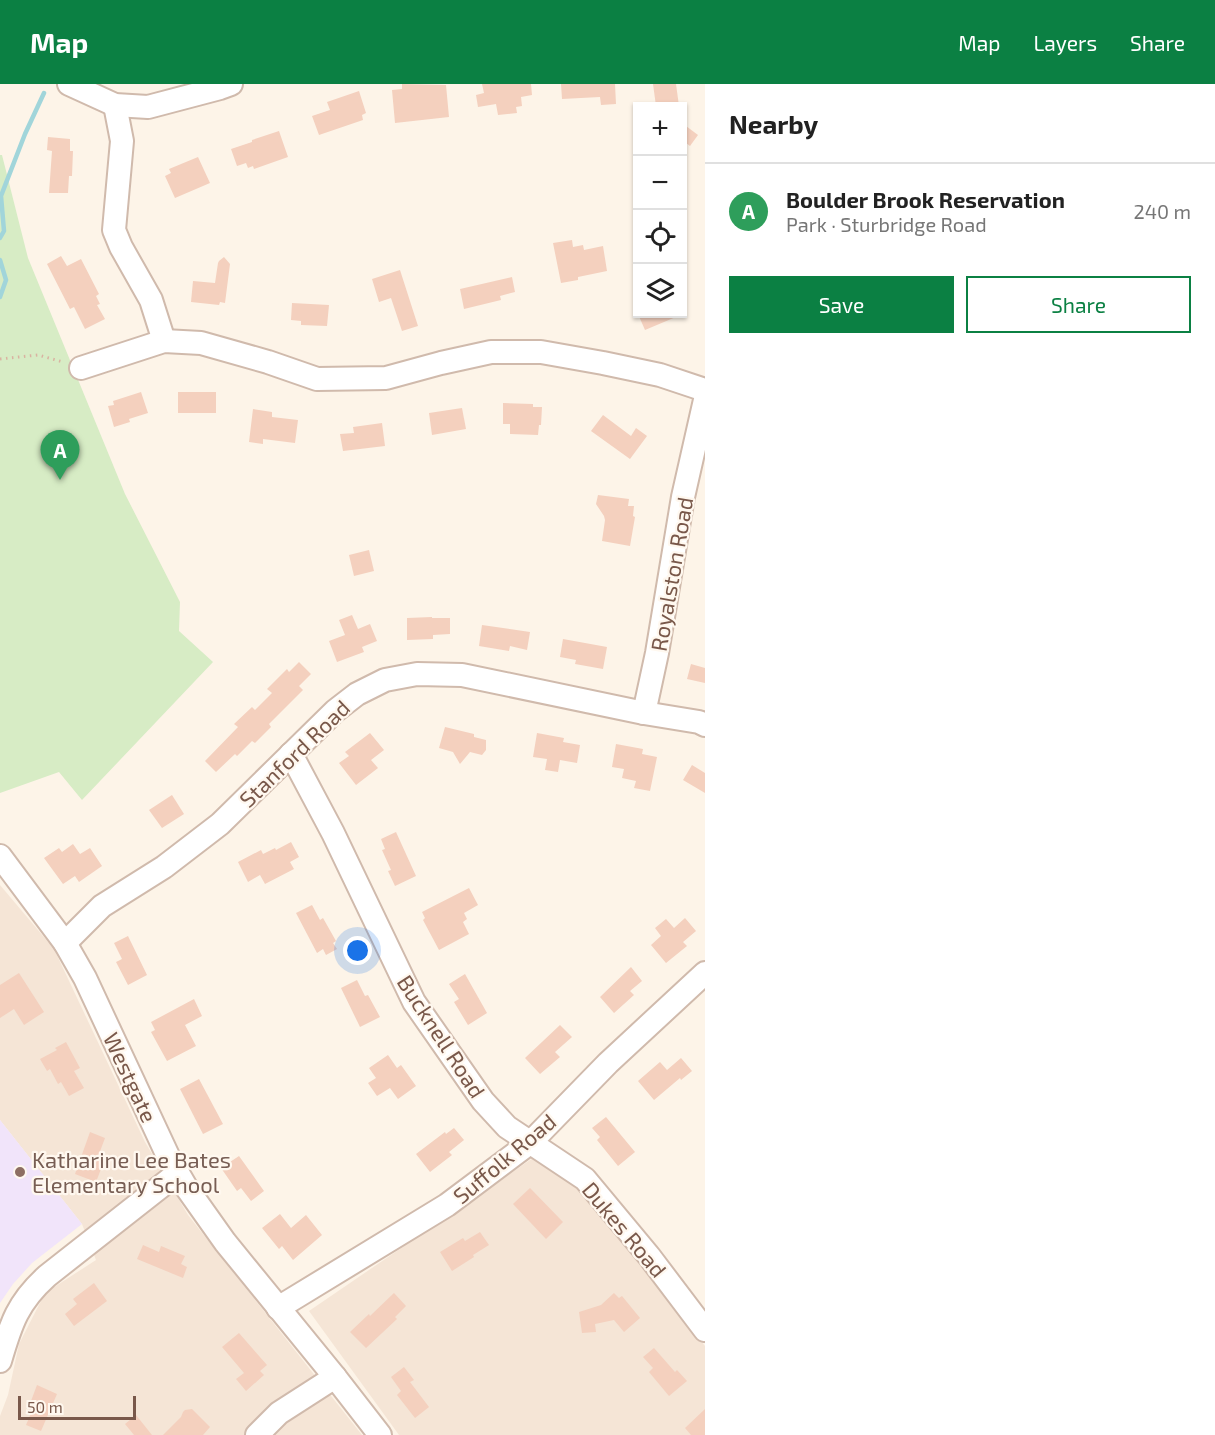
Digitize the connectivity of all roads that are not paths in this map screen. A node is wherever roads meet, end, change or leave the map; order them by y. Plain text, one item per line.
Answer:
1 (69, 84) edge
2 (223, 85) edge
3 (115, 105) junction
4 (164, 341) junction
5 (81, 368) road end
6 (705, 390) edge
7 (705, 400) edge
8 (644, 713) junction
9 (705, 724) edge
10 (291, 754) junction
11 (0, 856) edge
12 (65, 943) junction
13 (705, 974) edge
14 (531, 1142) junction
15 (178, 1173) junction
16 (278, 1308) junction
17 (705, 1330) edge
18 (0, 1361) edge
19 (335, 1377) junction
20 (257, 1435) edge
21 (380, 1435) edge

1 - 3 street
2 - 3 street
3 - 4 street
4 - 5 street
4 - 6 street
7 - 8 street, Royalston Road
8 - 9 street, Stanford Road
8 - 10 street, Stanford Road
10 - 12 street, Stanford Road
10 - 14 street, Bucknell Road
11 - 12 street, Westgate
12 - 15 street, Westgate
13 - 14 street, Suffolk Road
14 - 16 street, Suffolk Road
14 - 17 street, Dukes Road
15 - 16 street, Westgate
15 - 18 street
16 - 19 street, Westgate
19 - 20 street
19 - 21 street, Westgate

